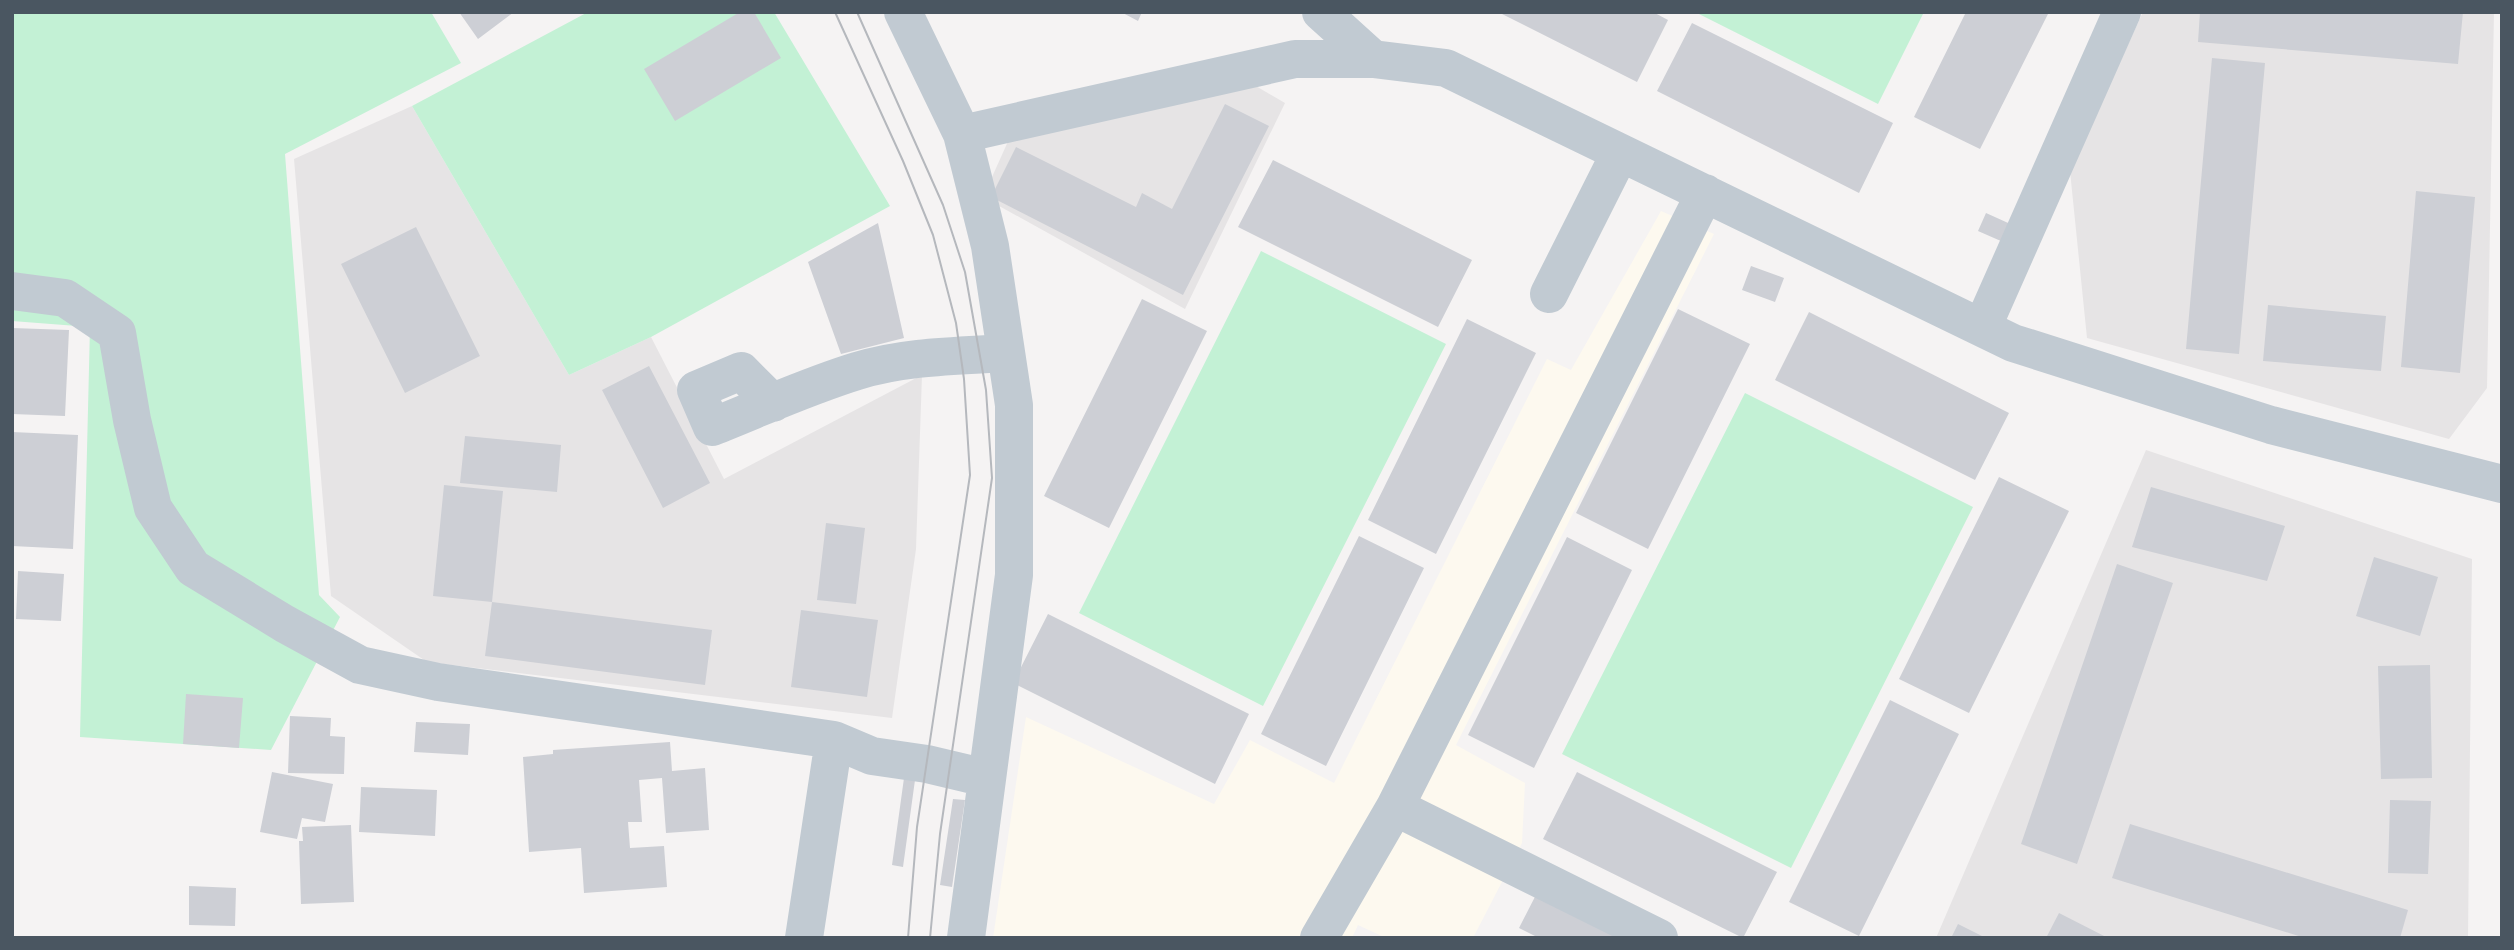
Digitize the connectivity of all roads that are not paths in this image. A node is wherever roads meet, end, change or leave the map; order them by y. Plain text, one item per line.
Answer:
1 (903, 12) edge
2 (1321, 12) edge
3 (2122, 12) edge
4 (1373, 59) junction
5 (962, 134) junction
6 (1620, 153) junction
7 (1705, 193) junction
8 (12, 291) edge
9 (1549, 294) dead end
10 (1982, 328) junction
11 (1006, 353) junction
12 (773, 404) dead end
13 (2502, 484) edge
14 (834, 740) junction
15 (986, 778) junction
16 (1395, 807) junction
17 (804, 938) edge
18 (966, 938) edge
19 (1319, 938) edge
20 (1659, 938) edge

1 - 5 street
2 - 4 street
3 - 10 street
4 - 5 street
4 - 6 street
5 - 11 street
6 - 7 street
6 - 9 street
7 - 10 street
7 - 16 street
8 - 14 street
10 - 13 street
11 - 12 street
11 - 15 street
14 - 15 street
14 - 17 street
15 - 18 street
16 - 19 street
16 - 20 street

